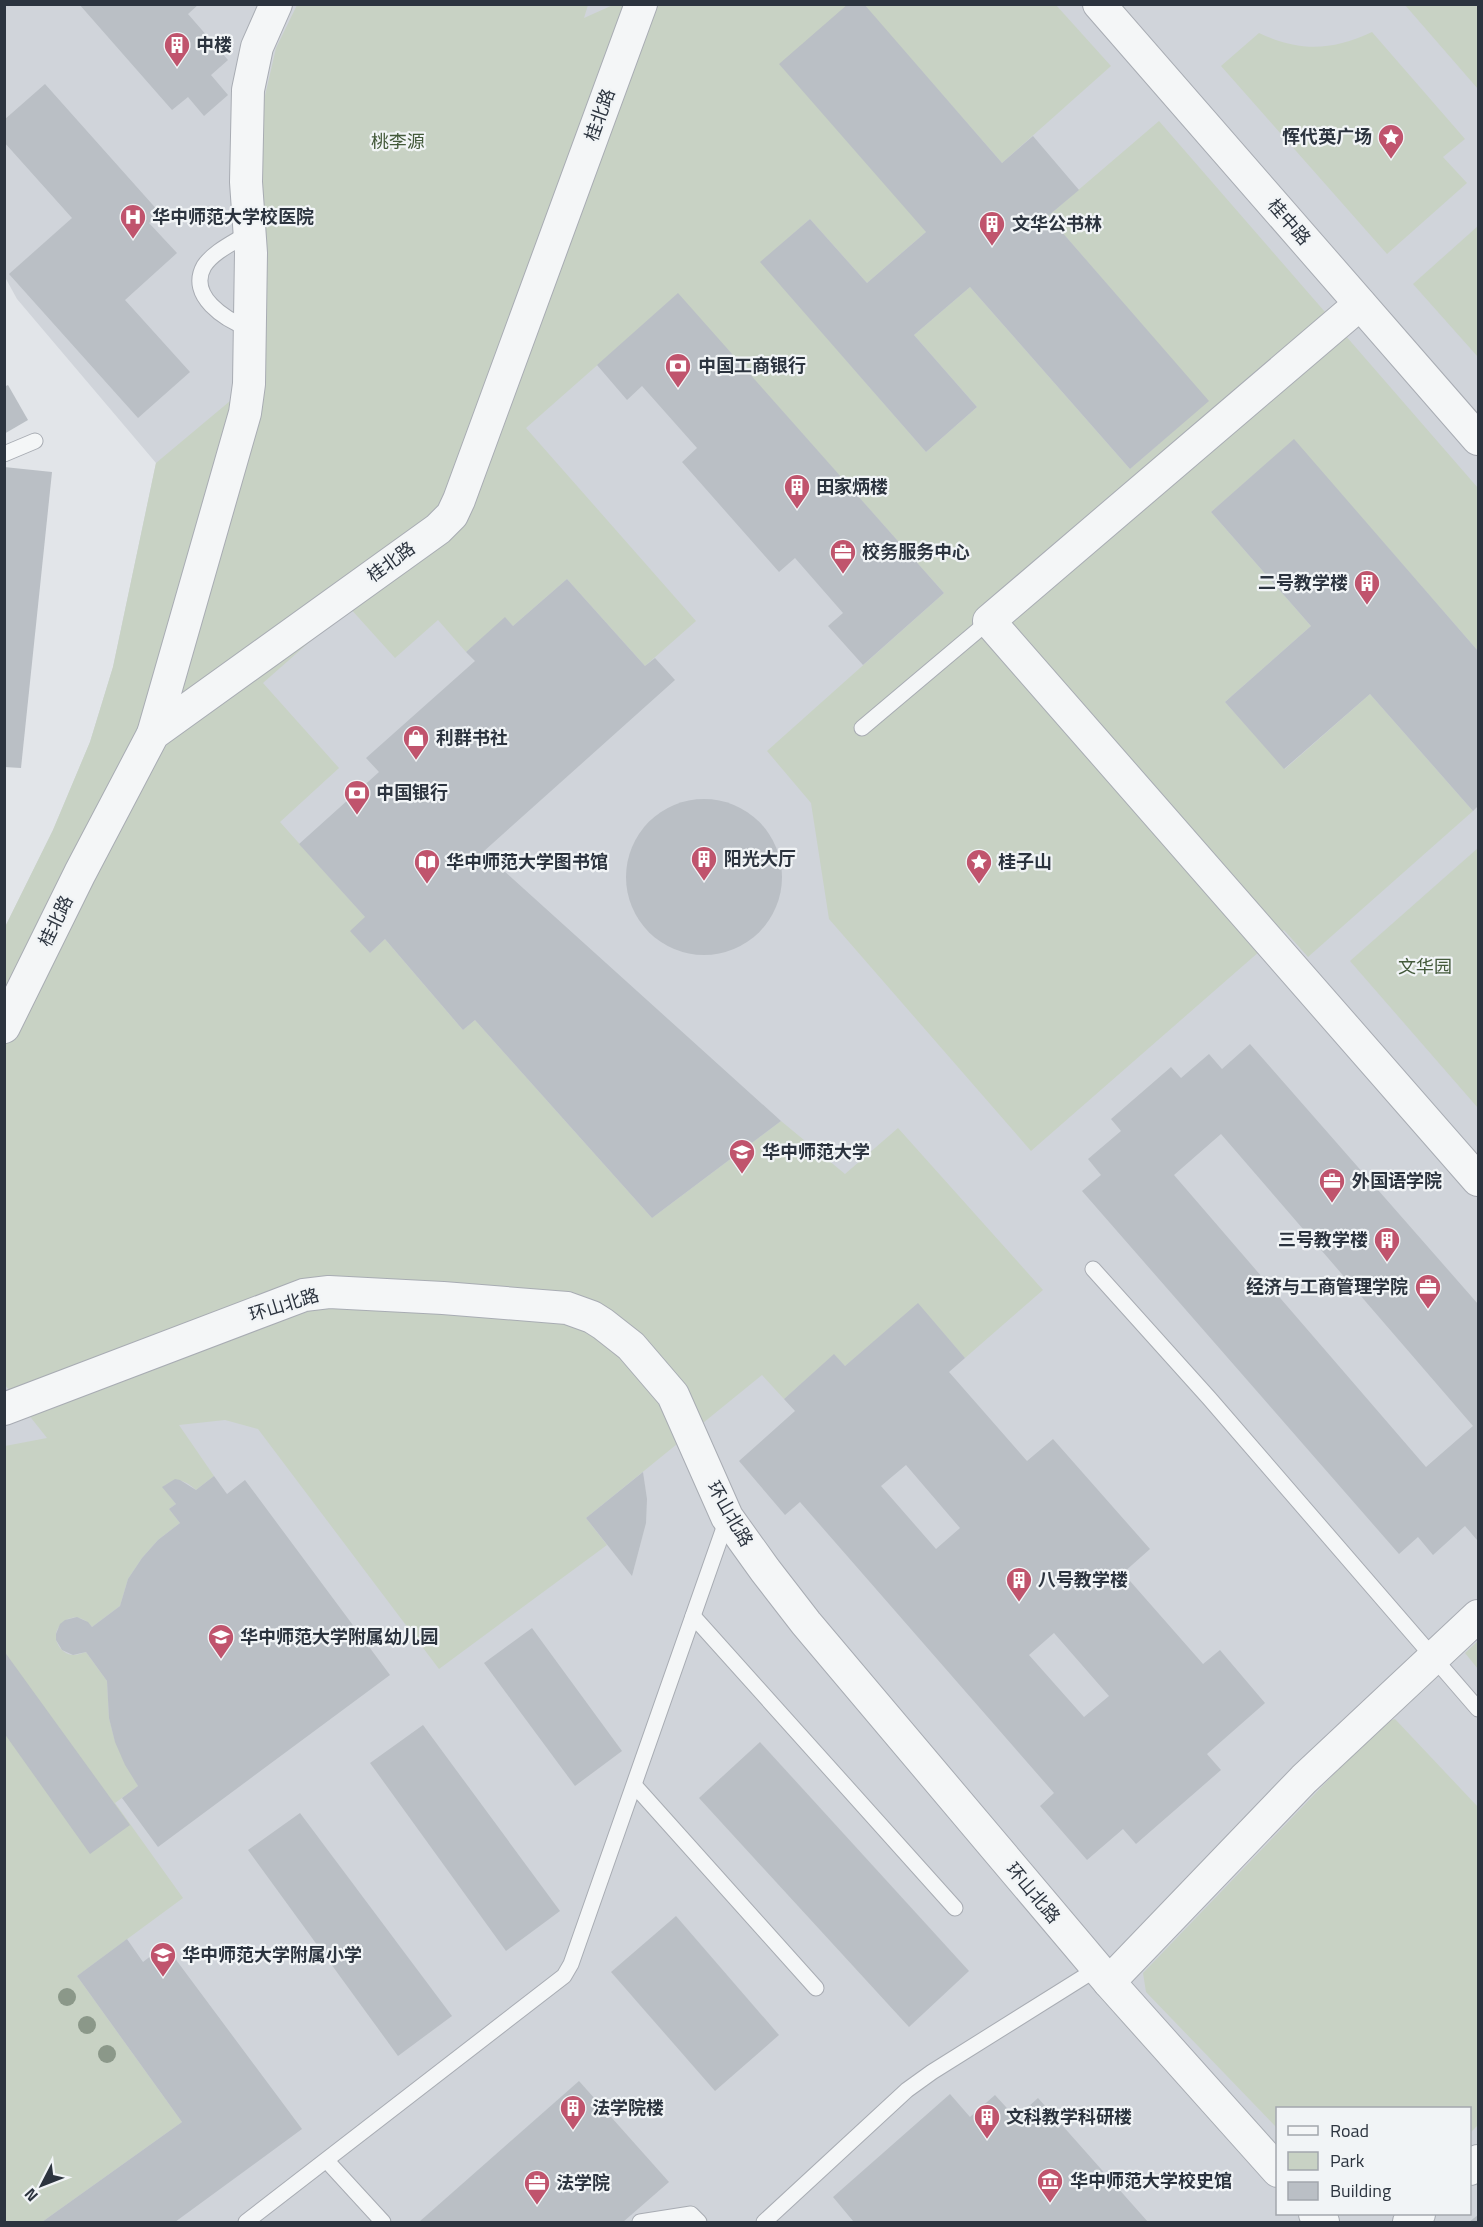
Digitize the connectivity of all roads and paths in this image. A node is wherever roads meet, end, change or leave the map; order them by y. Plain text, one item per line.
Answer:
1 (276, 4) edge
2 (641, 4) edge
3 (1099, 4) edge
4 (250, 232) junction
5 (1360, 304) junction
6 (248, 327) junction
7 (1479, 439) edge
8 (35, 441) dead end
9 (4, 454) edge
10 (989, 621) junction
11 (862, 728) dead end
12 (153, 734) junction
13 (4, 1027) edge
14 (1479, 1180) edge
15 (1093, 1269) dead end
16 (4, 1409) edge
17 (728, 1517) junction
18 (1479, 1616) edge
19 (693, 1617) junction
20 (1433, 1658) junction
21 (1479, 1709) edge
22 (635, 1786) junction
23 (955, 1908) dead end
24 (1103, 1975) junction
25 (816, 1988) dead end
26 (327, 2161) junction
27 (1276, 2169) edge
28 (246, 2223) edge
29 (383, 2223) edge
30 (640, 2223) edge
31 (699, 2223) edge
32 (764, 2223) edge

1 - 4 street
2 - 12 street, 桂北路
3 - 5 street, 桂中路
4 - 6 street
4 - 6 lane
5 - 7 street, 桂中路
5 - 10 street
6 - 12 street
8 - 9 lane
10 - 11 lane
10 - 14 street
12 - 13 street, 桂北路
15 - 20 lane
16 - 17 street, 环山北路
17 - 19 lane
17 - 24 street, 环山北路
18 - 20 street
19 - 22 lane
19 - 23 lane
20 - 21 lane
20 - 24 street
22 - 25 lane
22 - 26 lane
24 - 27 street, 环山北路
24 - 32 lane
26 - 28 lane
26 - 29 lane
30 - 31 lane

